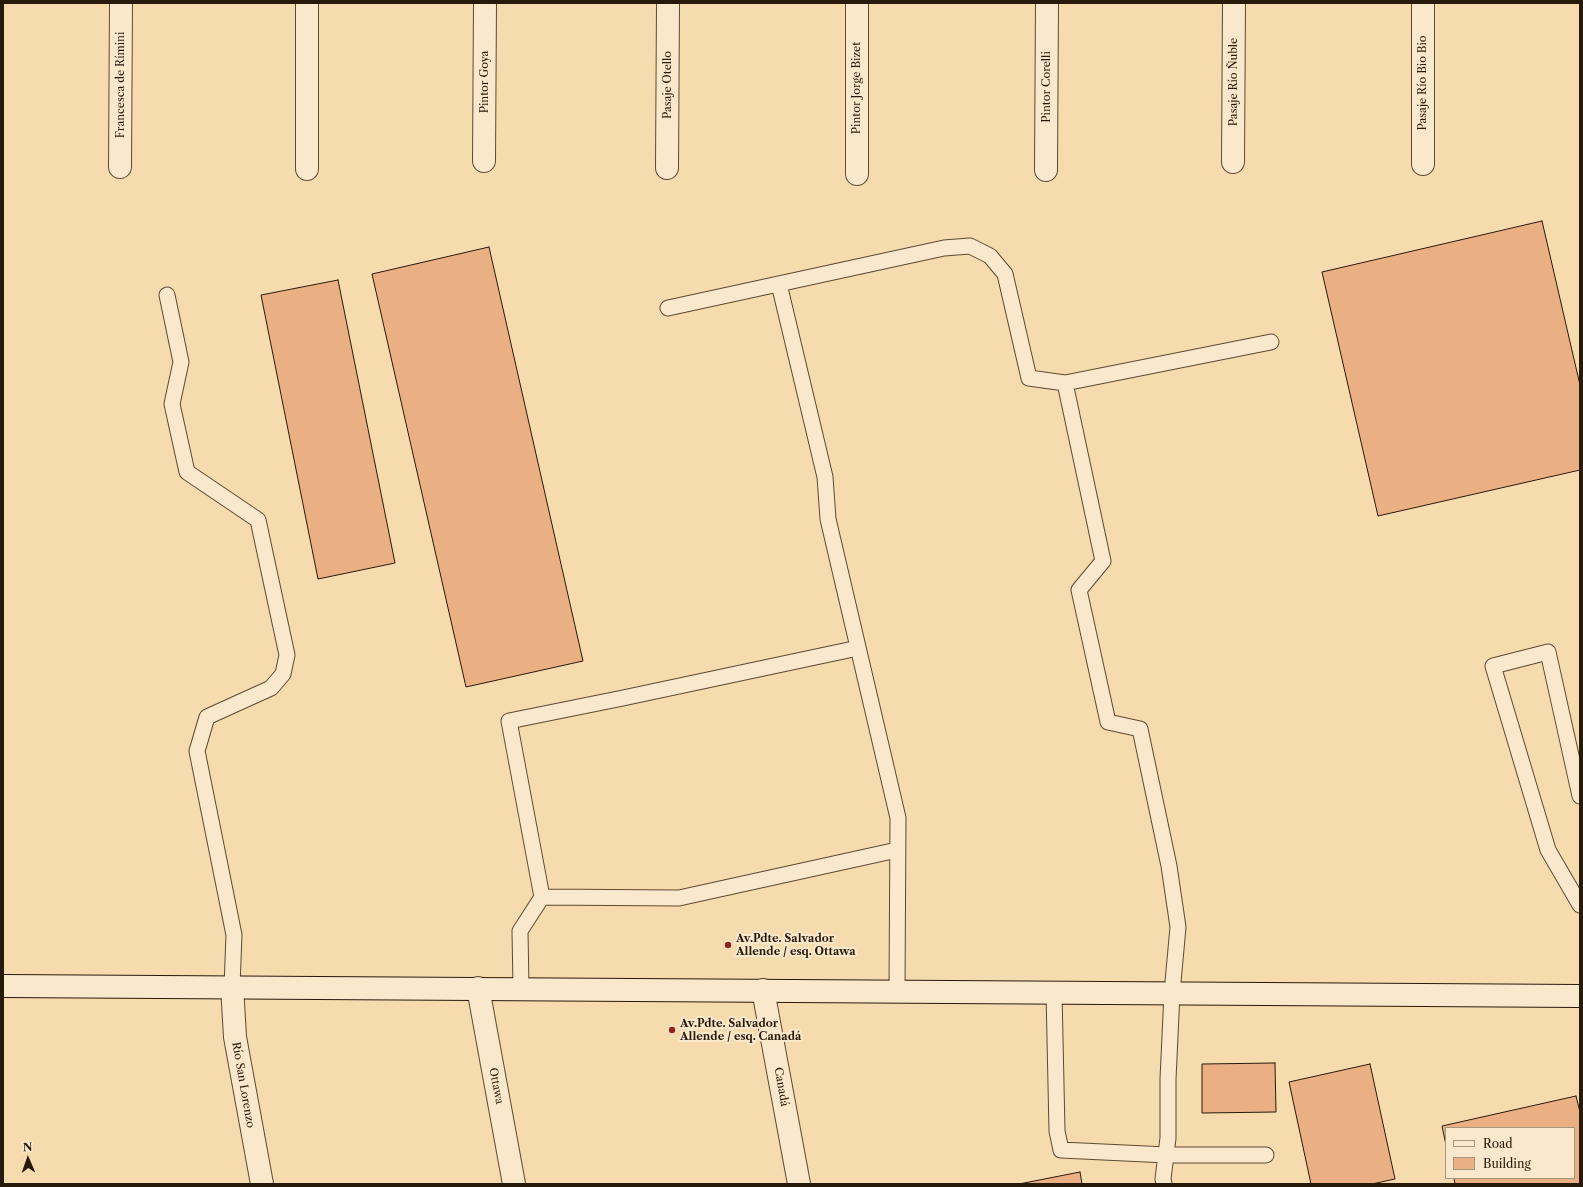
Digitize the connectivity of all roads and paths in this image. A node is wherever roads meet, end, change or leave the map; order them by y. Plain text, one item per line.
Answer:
1 (121, 3) edge
2 (307, 3) edge
3 (485, 3) edge
4 (668, 3) edge
5 (857, 3) edge
6 (1047, 3) edge
7 (1234, 3) edge
8 (1424, 3) edge
9 (484, 161) dead end
10 (1233, 162) dead end
11 (1423, 164) dead end
12 (120, 167) dead end
13 (667, 168) dead end
14 (307, 169) dead end
15 (1046, 170) dead end
16 (857, 174) dead end
17 (779, 284) junction
18 (167, 295) dead end
19 (668, 308) dead end
20 (1271, 342) dead end
21 (1065, 383) junction
22 (858, 648) junction
23 (1580, 796) edge
24 (898, 850) junction
25 (542, 897) junction
26 (1580, 905) edge
27 (3, 986) edge
28 (232, 986) junction
29 (478, 988) junction
30 (521, 988) junction
31 (763, 990) junction
32 (897, 991) junction
33 (1054, 992) junction
34 (1172, 993) junction
35 (1580, 996) edge
36 (1167, 1155) junction
37 (1266, 1155) dead end
38 (262, 1184) edge
39 (514, 1184) edge
40 (799, 1184) edge
41 (1164, 1184) edge

1 - 12 street, Francesca de Rímini
2 - 14 street
3 - 9 street, Pintor Goya
4 - 13 street, Pasaje Otello
5 - 16 street, Pintor Jorge Bizet
6 - 15 street, Pintor Corelli
7 - 10 street, Pasaje Río Ñuble
8 - 11 street, Pasaje Río Bio Bio
17 - 19 lane
17 - 21 lane
17 - 22 lane
18 - 28 lane
20 - 21 lane
21 - 34 lane
22 - 24 lane
22 - 25 lane
23 - 26 lane
24 - 25 lane
24 - 32 lane
25 - 30 lane
27 - 28 street
28 - 29 street
28 - 38 street, Río San Lorenzo
29 - 30 street
29 - 39 street, Ottawa
30 - 31 street
31 - 32 street
31 - 40 street, Canadá
32 - 33 street
33 - 34 street
33 - 36 lane
34 - 35 street
34 - 36 lane
36 - 37 lane
36 - 41 lane

